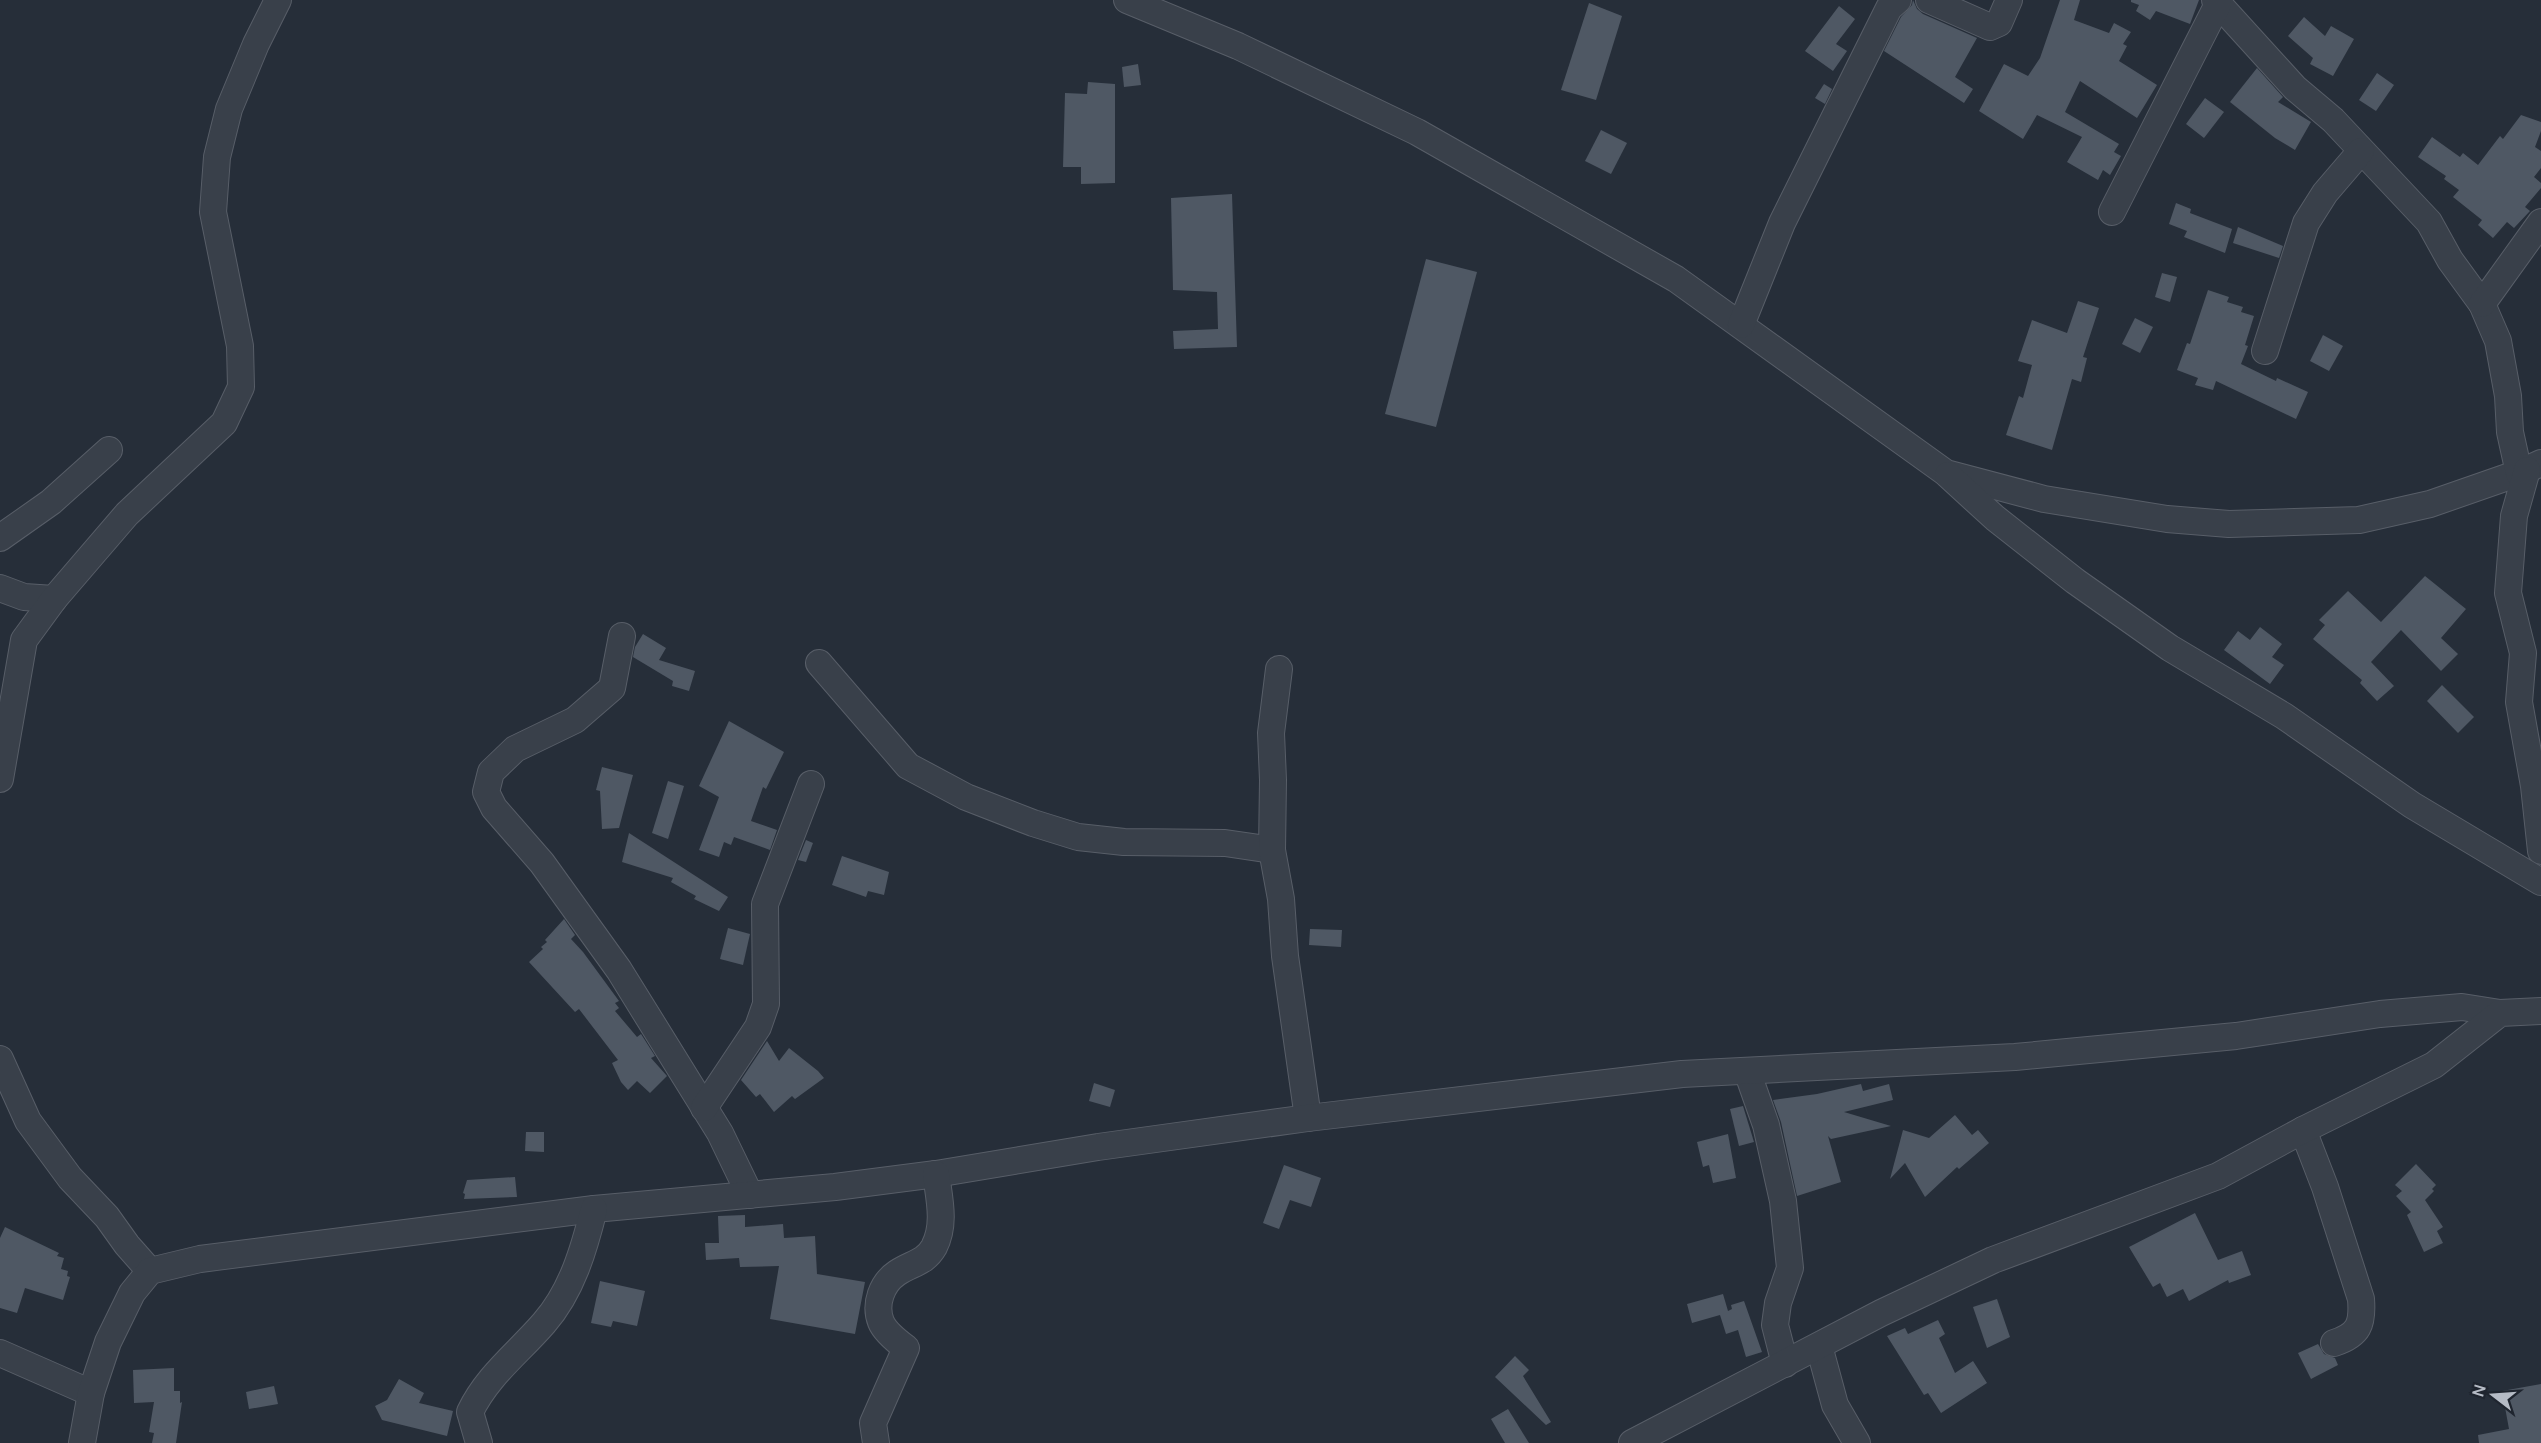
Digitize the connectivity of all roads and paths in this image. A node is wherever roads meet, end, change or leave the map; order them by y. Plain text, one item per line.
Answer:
1 (278, 0) edge
2 (1127, 0) edge
3 (1898, 0) edge
4 (1929, 0) edge
5 (2009, 0) edge
6 (2217, 2) edge
7 (2361, 151) junction
8 (2112, 212) dead end
9 (2541, 222) edge
10 (2482, 304) junction
11 (1741, 325) junction
12 (2265, 351) dead end
13 (109, 450) dead end
14 (2529, 469) edge
15 (1946, 473) junction
16 (0, 538) edge
17 (0, 588) edge
18 (54, 599) junction
19 (622, 636) dead end
20 (819, 663) dead end
21 (1280, 669) dead end
22 (0, 779) edge
23 (811, 784) dead end
24 (1272, 850) junction
25 (2541, 851) edge
26 (2541, 882) edge
27 (2541, 1011) edge
28 (2500, 1014) junction
29 (0, 1059) edge
30 (1747, 1071) junction
31 (704, 1107) junction
32 (1308, 1118) junction
33 (2303, 1130) junction
34 (936, 1174) junction
35 (750, 1195) junction
36 (594, 1209) junction
37 (150, 1271) junction
38 (2334, 1343) dead end
39 (1819, 1346) junction
40 (0, 1353) edge
41 (1785, 1364) junction
42 (92, 1393) junction
43 (82, 1443) edge
44 (479, 1443) edge
45 (876, 1443) edge
46 (1632, 1443) edge
47 (1857, 1443) edge

1 - 18 street
2 - 11 street
3 - 11 street
4 - 5 street
6 - 7 street
6 - 8 street
7 - 10 street
7 - 12 street
9 - 10 street
10 - 14 street
11 - 15 street
13 - 16 street
14 - 15 street
14 - 25 street
15 - 26 street
17 - 18 street
18 - 22 street
19 - 31 street
20 - 24 street
21 - 24 street
23 - 31 street
24 - 32 street
27 - 28 street
28 - 30 street
28 - 33 street
29 - 37 street
30 - 32 street
30 - 41 street
31 - 35 street
32 - 34 street
33 - 38 street
33 - 39 street
34 - 35 street
34 - 45 street
35 - 36 street
36 - 37 street
36 - 44 street
37 - 42 street
39 - 41 street
39 - 47 street
40 - 42 street
41 - 46 street
42 - 43 street

